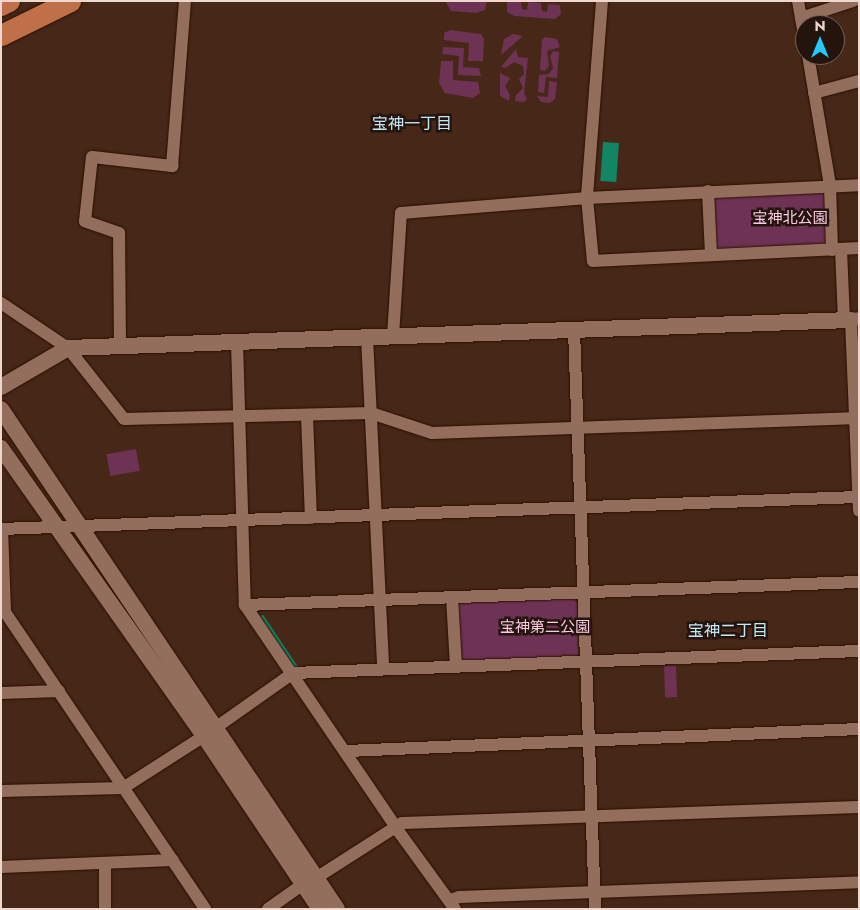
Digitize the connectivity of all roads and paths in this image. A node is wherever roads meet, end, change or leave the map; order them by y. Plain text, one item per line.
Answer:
1 (9, 1) edge
2 (70, 1) edge
3 (185, 1) edge
4 (602, 1) edge
5 (798, 1) edge
6 (853, 1) edge
7 (1, 5) edge
8 (800, 15) edge
9 (810, 15) edge
10 (1, 35) edge
11 (810, 65) edge
12 (859, 81) edge
13 (814, 93) junction
14 (830, 184) junction
15 (859, 184) edge
16 (708, 191) junction
17 (587, 198) junction
18 (859, 248) edge
19 (837, 249) junction
20 (711, 255) junction
21 (1, 303) edge
22 (851, 319) edge
23 (574, 330) junction
24 (393, 336) junction
25 (367, 337) junction
26 (237, 342) junction
27 (120, 346) junction
28 (68, 348) junction
29 (856, 378) edge
30 (1, 387) edge
31 (1, 409) edge
32 (371, 413) junction
33 (307, 415) junction
34 (240, 417) junction
35 (857, 418) edge
36 (578, 428) junction
37 (1, 448) edge
38 (858, 498) edge
39 (580, 507) junction
40 (859, 511) edge
41 (376, 516) junction
42 (311, 518) junction
43 (242, 520) junction
44 (58, 526) junction
45 (77, 526) junction
46 (2, 529) edge
47 (859, 582) edge
48 (584, 592) junction
49 (452, 597) junction
50 (380, 600) junction
51 (245, 605) junction
52 (3, 612) edge
53 (859, 651) edge
54 (586, 661) junction
55 (456, 666) junction
56 (383, 669) junction
57 (293, 673) junction
58 (59, 691) junction
59 (1, 693) edge
60 (859, 729) edge
61 (211, 732) junction
62 (589, 739) junction
63 (347, 751) junction
64 (123, 788) junction
65 (1, 791) edge
66 (859, 807) edge
67 (592, 816) junction
68 (395, 826) junction
69 (173, 860) junction
70 (105, 863) junction
71 (1, 867) edge
72 (310, 881) junction
73 (859, 882) edge
74 (595, 892) junction
75 (453, 905) edge
76 (105, 909) edge
77 (205, 909) edge
78 (268, 909) edge
79 (320, 909) edge
80 (337, 909) edge
81 (595, 909) edge

1 - 7 highway
2 - 10 highway
3 - 27 street
4 - 17 street
5 - 8 street
6 - 9 street
11 - 13 street
12 - 13 street
13 - 14 street
14 - 15 street
14 - 16 street
14 - 19 street
16 - 17 street
16 - 20 street
17 - 20 street
17 - 24 street
18 - 19 street
19 - 20 street
19 - 22 street
21 - 28 street
22 - 23 street
22 - 29 street
23 - 24 street
23 - 36 street
24 - 25 street
25 - 26 street
25 - 32 street
26 - 27 street
26 - 34 street
27 - 28 street
28 - 30 street
28 - 34 street
29 - 35 street
31 - 45 street
32 - 33 street
32 - 36 street
32 - 41 street
33 - 34 street
33 - 42 street
34 - 43 street
35 - 36 street
35 - 38 street
36 - 39 street
37 - 44 street
38 - 39 street
38 - 40 street
39 - 41 street
39 - 48 street
41 - 42 street
41 - 50 street
42 - 43 street
43 - 45 street
43 - 51 street
44 - 45 street
44 - 46 street
44 - 61 street
45 - 61 street
46 - 52 street
47 - 48 street
48 - 49 street
48 - 54 street
49 - 50 street
49 - 55 street
50 - 51 street
50 - 56 street
51 - 57 street
52 - 58 street
53 - 54 street
54 - 55 street
54 - 62 street
55 - 56 street
56 - 57 street
57 - 61 street
57 - 63 street
58 - 59 street
58 - 64 street
60 - 62 street
61 - 64 street
61 - 72 street
62 - 63 street
62 - 67 street
63 - 68 street
64 - 65 street
64 - 69 street
66 - 67 street
67 - 68 street
67 - 74 street
68 - 72 street
68 - 75 street
69 - 70 street
69 - 77 street
70 - 71 street
70 - 76 street
72 - 78 street
72 - 79 street
72 - 80 street
73 - 74 street
74 - 75 street
74 - 81 street

